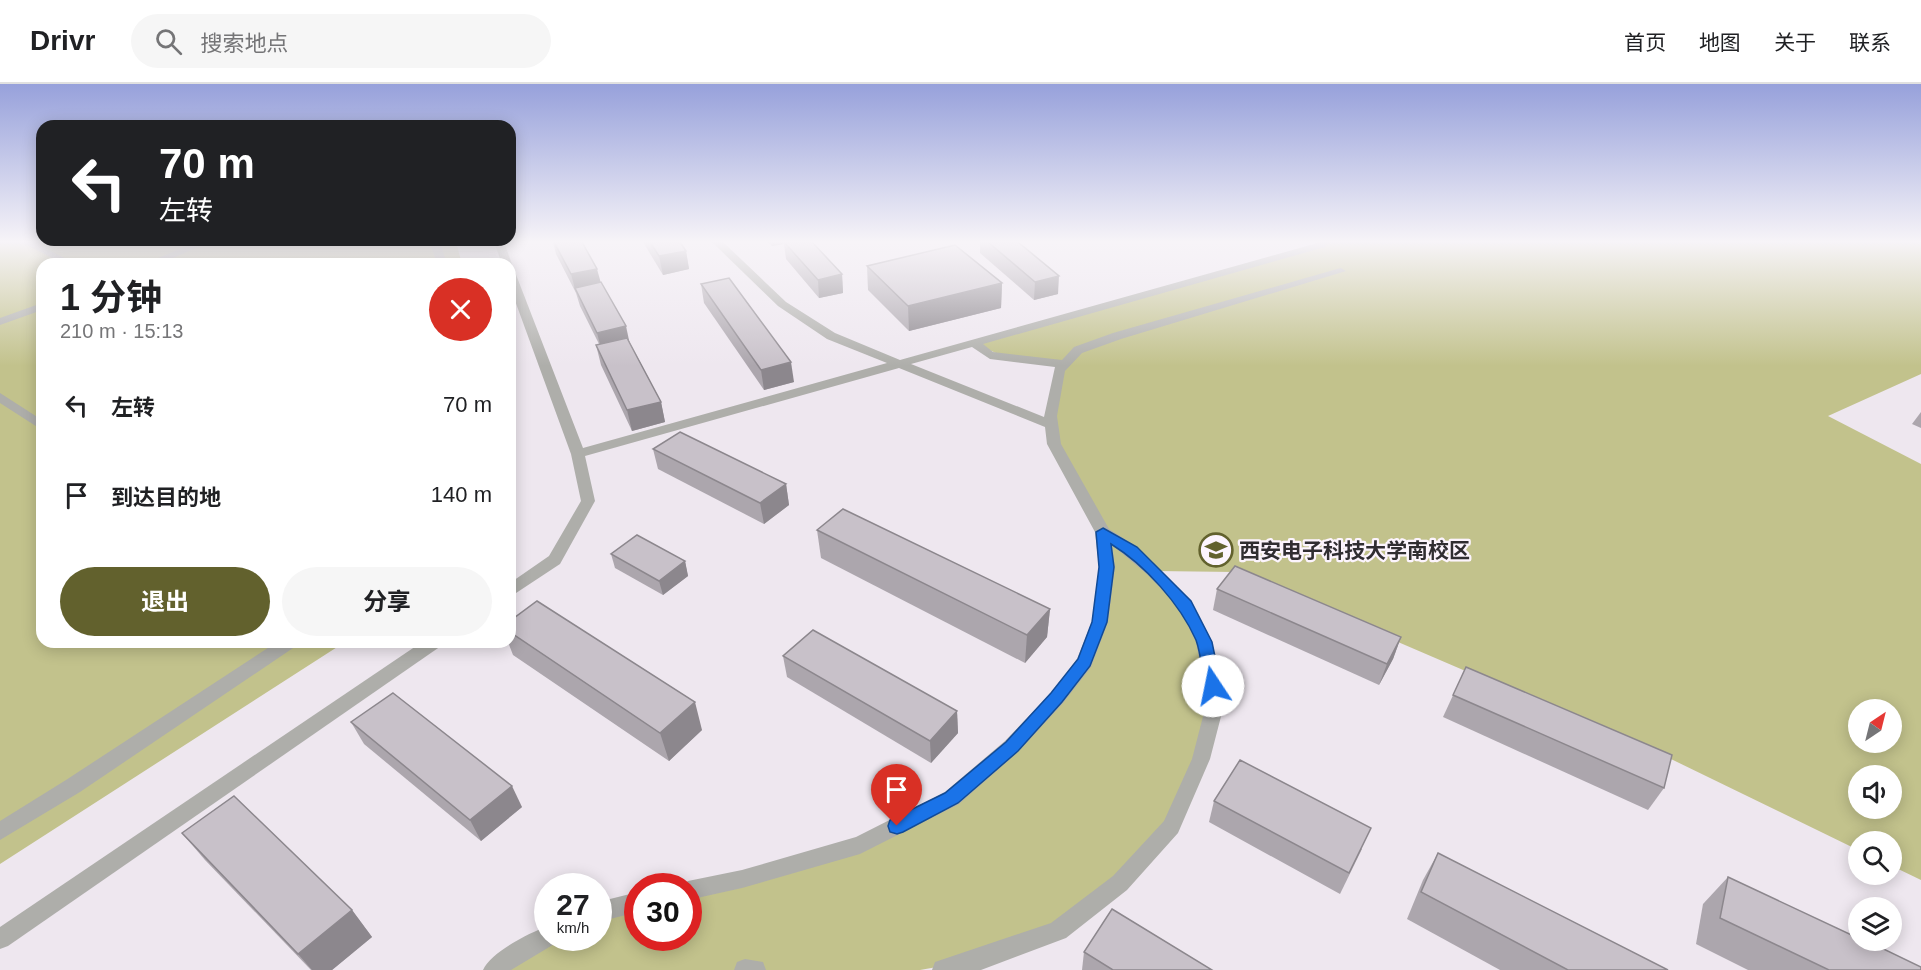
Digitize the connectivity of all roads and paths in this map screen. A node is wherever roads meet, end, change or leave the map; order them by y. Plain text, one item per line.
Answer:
1 (760, 283) edge
2 (1186, 283) edge
3 (1299, 283) edge
4 (516, 288) edge
5 (36, 308) edge
6 (0, 322) edge
7 (975, 343) junction
8 (900, 364) junction
9 (1064, 364) junction
10 (0, 398) edge
11 (36, 422) edge
12 (1051, 426) junction
13 (578, 454) junction
14 (1103, 532) junction
15 (516, 587) edge
16 (281, 648) edge
17 (426, 648) edge
18 (0, 831) edge
19 (702, 888) edge
20 (0, 939) edge
21 (534, 944) edge
22 (494, 970) edge
23 (745, 970) edge
24 (755, 970) edge
25 (943, 970) edge

1 - 8 street
2 - 7 street
3 - 9 street
4 - 13 street
5 - 6 street
7 - 8 street
7 - 9 street
8 - 12 street
8 - 13 street
9 - 12 street
10 - 11 street
12 - 14 street
13 - 15 street
14 - 19 street
14 - 25 street
16 - 18 street
17 - 20 street
21 - 22 street
23 - 24 street

